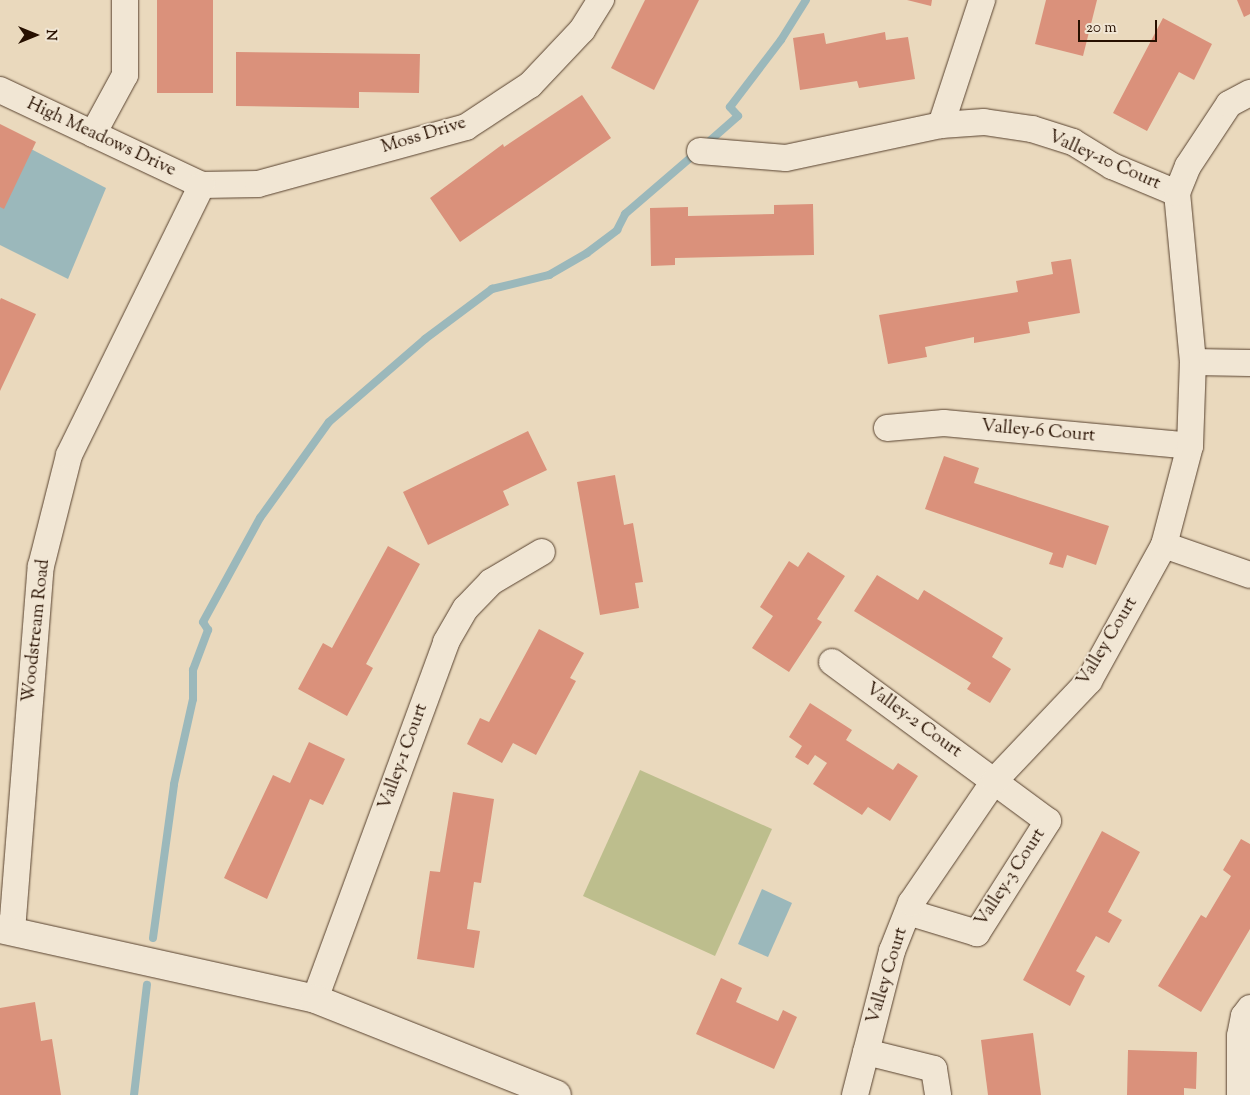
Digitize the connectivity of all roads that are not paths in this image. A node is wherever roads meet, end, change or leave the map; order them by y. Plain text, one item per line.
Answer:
1 (125, 0) edge
2 (601, 0) edge
3 (982, 0) edge
4 (0, 90) edge
5 (1250, 93) edge
6 (941, 125) junction
7 (93, 134) junction
8 (700, 151) dead end
9 (202, 185) junction
10 (1177, 193) junction
11 (1193, 362) junction
12 (1250, 364) edge
13 (887, 428) dead end
14 (1190, 446) junction
15 (1164, 545) junction
16 (542, 552) dead end
17 (1250, 575) edge
18 (832, 662) dead end
19 (995, 780) junction
20 (908, 912) junction
21 (6, 930) edge
22 (315, 999) junction
23 (1250, 1008) edge
24 (866, 1052) junction
25 (557, 1095) edge
26 (855, 1095) edge
27 (938, 1095) edge
28 (1240, 1095) edge

1 - 7 street
2 - 9 street, Moss Drive
3 - 6 street
4 - 7 street, High Meadows Drive
5 - 10 street
6 - 8 street, Valley-10 Court
6 - 10 street, Valley-10 Court
7 - 9 street, High Meadows Drive
9 - 21 street, Woodstream Road
10 - 11 street, Valley Court
11 - 12 street
11 - 14 street, Valley Court
13 - 14 street, Valley-6 Court
14 - 15 street, Valley Court
15 - 17 street
15 - 19 street, Valley Court
16 - 22 street, Valley-1 Court
18 - 19 street, Valley-2 Court
19 - 20 street, Valley Court
19 - 20 street, Valley-3 Court
20 - 24 street, Valley Court
21 - 22 street
22 - 25 street
23 - 28 street
24 - 26 street, Valley Court
24 - 27 street

